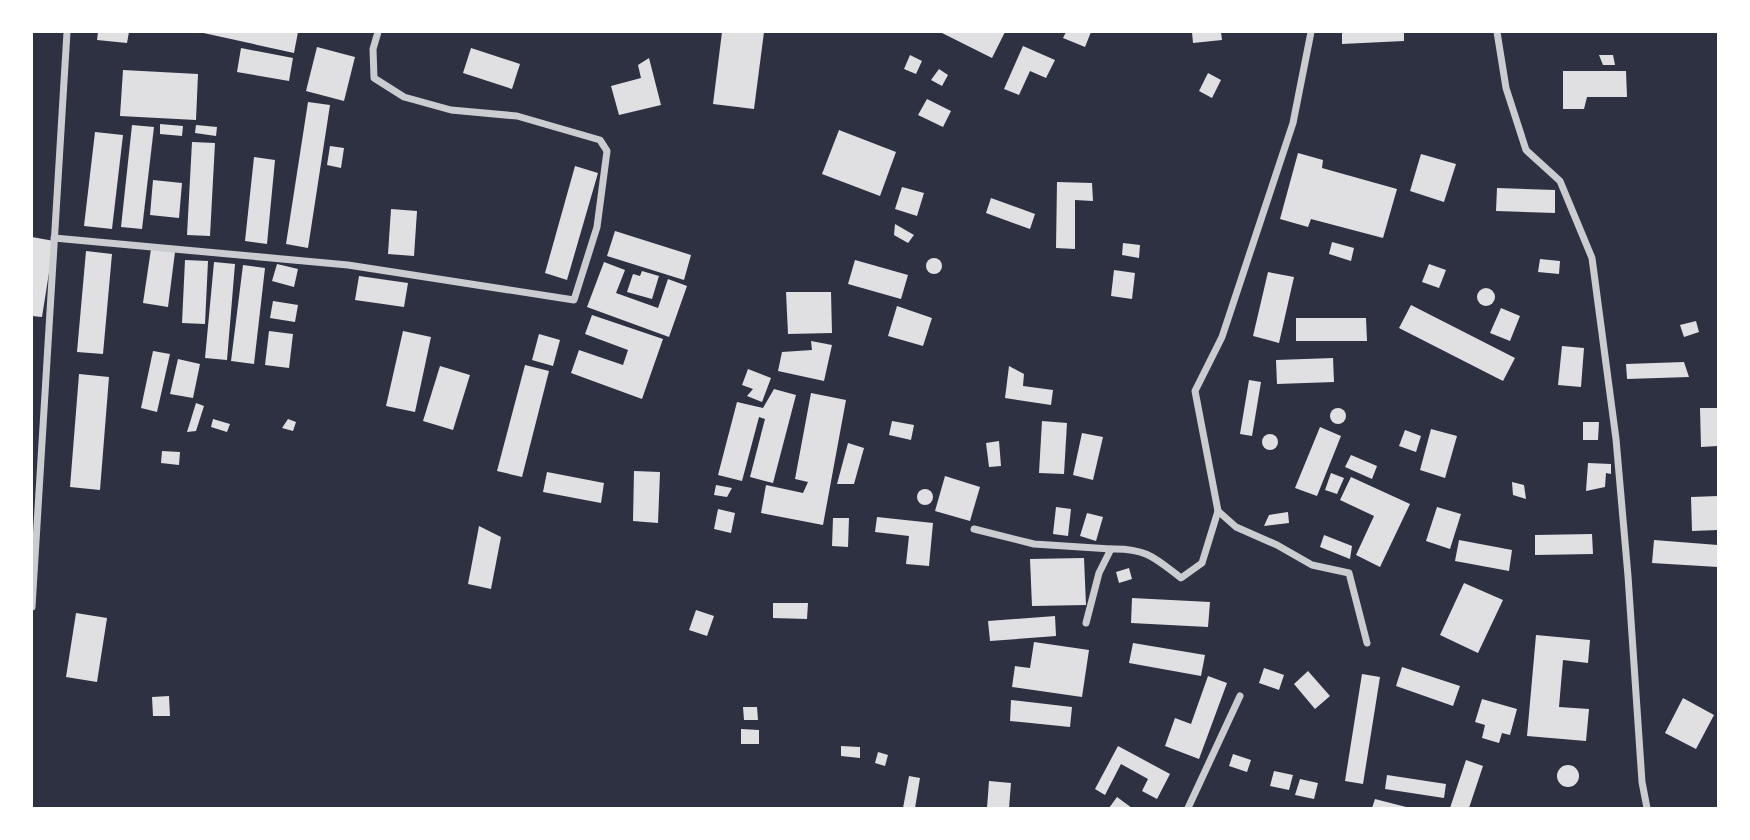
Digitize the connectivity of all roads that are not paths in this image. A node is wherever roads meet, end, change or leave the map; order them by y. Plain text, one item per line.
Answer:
1 (67, 32) edge
2 (378, 32) edge
3 (1311, 32) edge
4 (1497, 32) edge
5 (54, 238) junction
6 (1217, 511) junction
7 (974, 529) dead end
8 (1111, 550) junction
9 (32, 607) edge
10 (1086, 623) dead end
11 (1367, 643) dead end
12 (1240, 696) dead end
13 (1188, 808) edge
14 (1647, 808) edge

1 - 5 street
2 - 5 street
3 - 6 street
4 - 14 street
5 - 9 street
6 - 8 street
6 - 11 street
7 - 8 street
8 - 10 street
12 - 13 street

